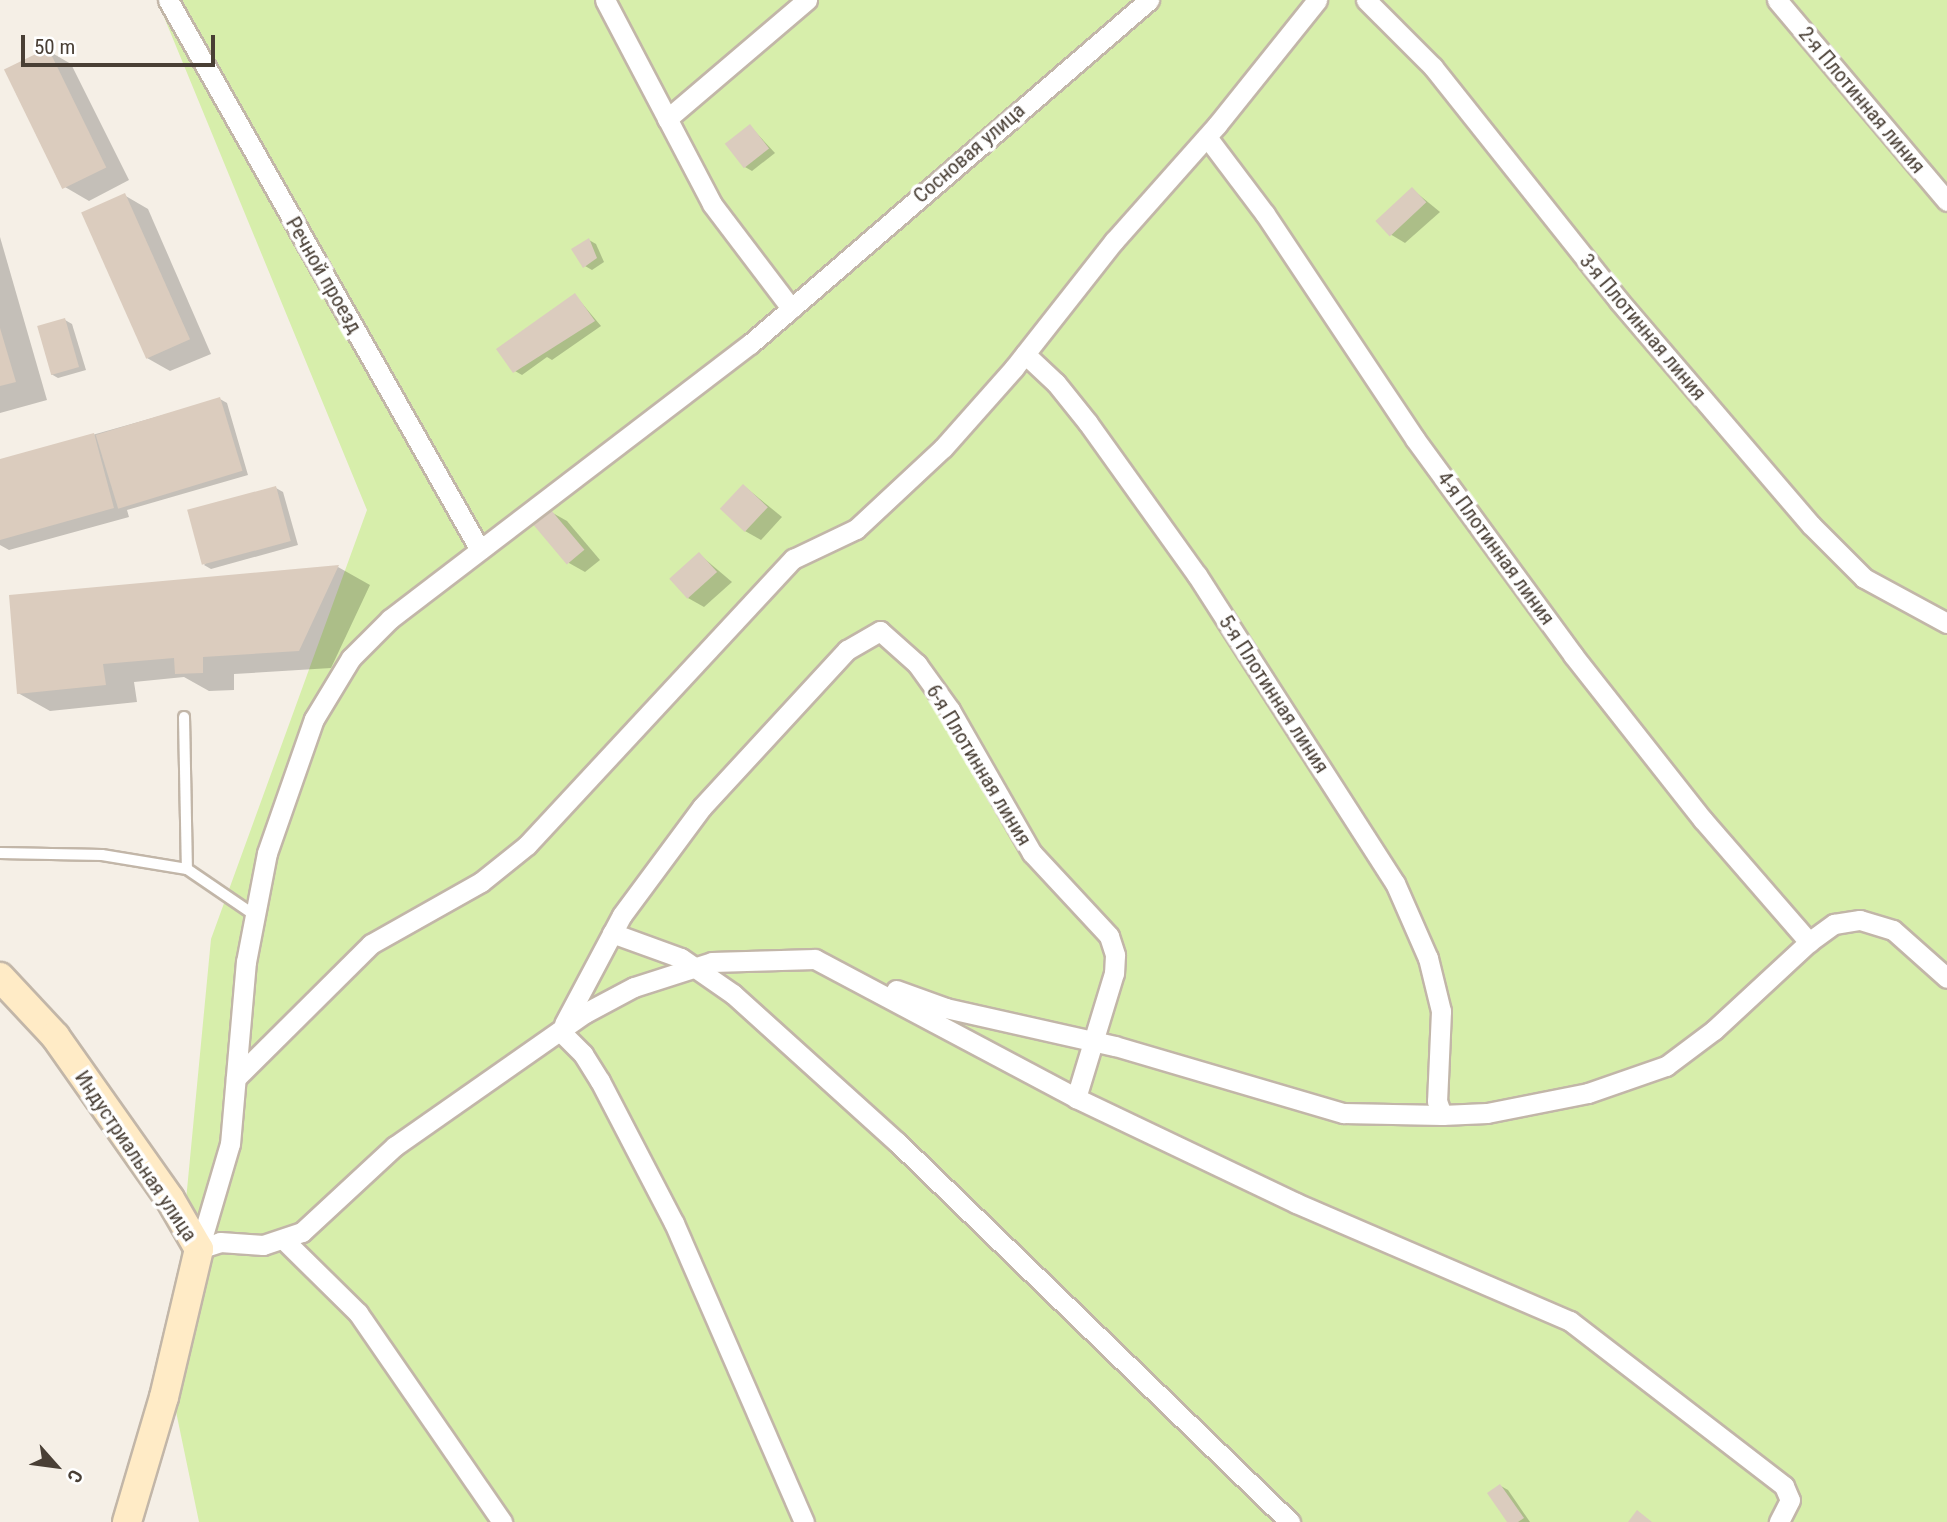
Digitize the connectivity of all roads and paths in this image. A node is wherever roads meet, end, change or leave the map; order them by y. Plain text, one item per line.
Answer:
1 (168, 0) edge
2 (605, 0) edge
3 (807, 0) edge
4 (1149, 0) edge
5 (1317, 0) edge
6 (1366, 0) edge
7 (1777, 0) edge
8 (667, 119) junction
9 (1207, 137) junction
10 (1947, 201) edge
11 (791, 308) junction
12 (1025, 354) junction
13 (480, 550) junction
14 (1947, 623) edge
15 (184, 717) dead end
16 (0, 853) edge
17 (187, 869) junction
18 (253, 914) junction
19 (612, 933) junction
20 (1809, 942) junction
21 (694, 966) junction
22 (2, 976) edge
23 (855, 976) junction
24 (1947, 978) edge
25 (560, 1031) junction
26 (1095, 1041) junction
27 (236, 1078) junction
28 (1076, 1098) junction
29 (1442, 1115) junction
30 (285, 1241) junction
31 (198, 1249) junction
32 (127, 1522) edge
33 (502, 1522) edge
34 (804, 1522) edge
35 (1290, 1522) edge
36 (1779, 1522) edge

1 - 13 street, Речной проезд
2 - 8 street
3 - 8 street
4 - 11 street, Сосновая улица
5 - 9 street
6 - 14 street, 3-я Плотинная линия
7 - 10 street, 2-я Плотинная линия
8 - 11 street
9 - 12 street
9 - 20 street, 4-я Плотинная линия
11 - 13 street, Сосновая улица
12 - 27 street
12 - 29 street, 5-я Плотинная линия
13 - 18 street, Сосновая улица
15 - 17 lane
16 - 17 lane
17 - 18 lane
18 - 27 street, Сосновая улица
19 - 21 street
19 - 25 street
19 - 26 street, 6-я Плотинная линия
20 - 24 street
20 - 29 street
21 - 23 street
21 - 25 street
21 - 35 street
22 - 31 main road, Индустриальная улица
23 - 26 street
23 - 28 street
25 - 30 street
25 - 34 street
26 - 28 street
26 - 29 street
27 - 31 street, Сосновая улица
28 - 36 street
30 - 31 street
30 - 33 street
31 - 32 main road, Индустриальная улица

